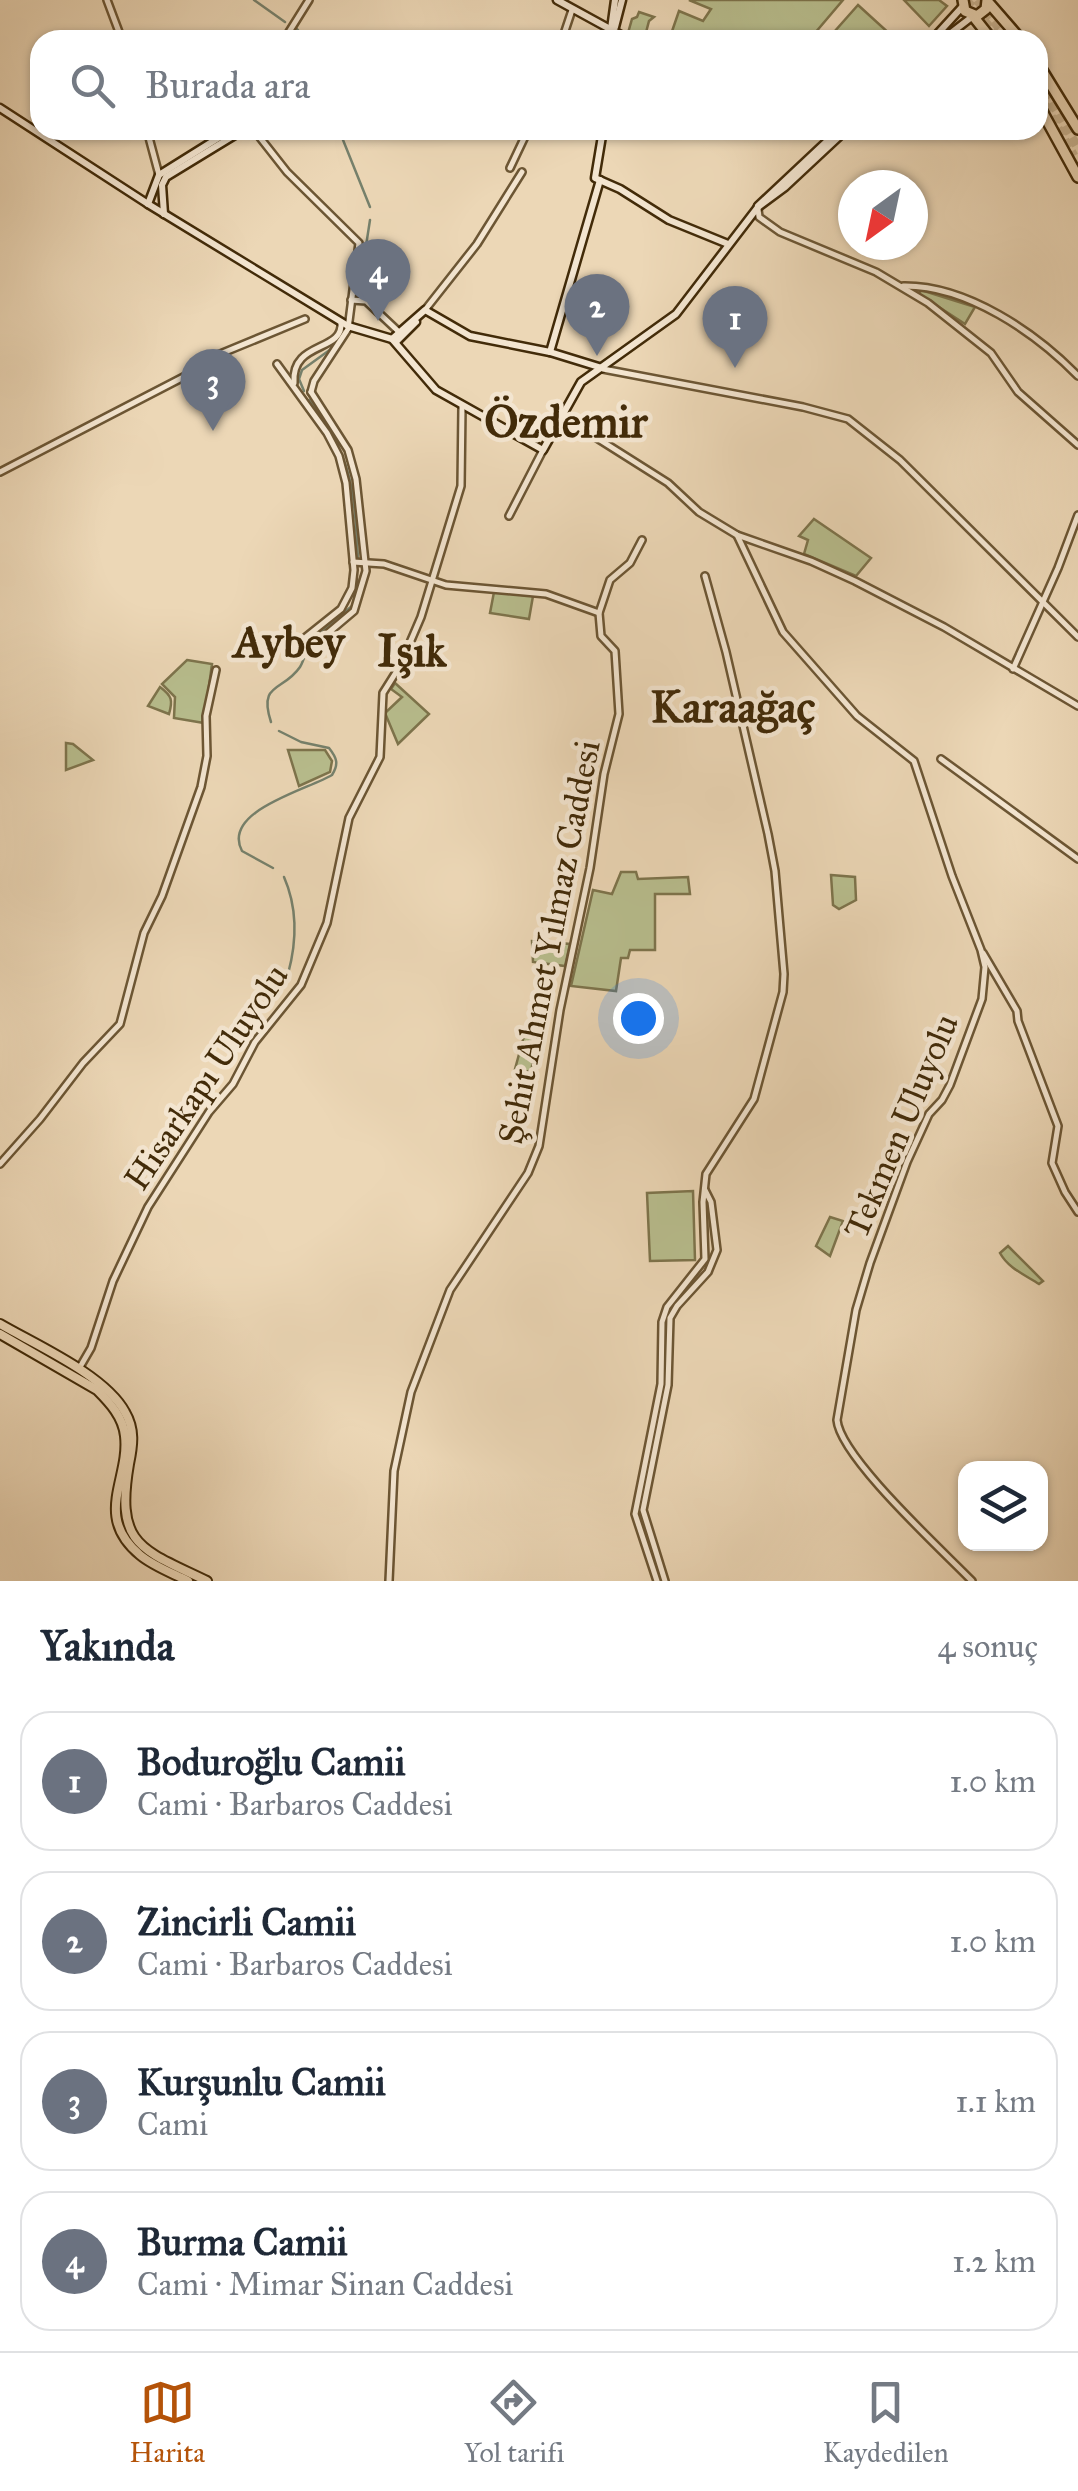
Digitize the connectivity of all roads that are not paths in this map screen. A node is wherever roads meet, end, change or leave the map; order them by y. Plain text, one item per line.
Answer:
1 (107, 0) edge
2 (309, 0) edge
3 (557, 0) edge
4 (618, 0) edge
5 (988, 1) edge
6 (961, 2) edge
7 (572, 10) junction
8 (973, 16) junction
9 (1002, 19) junction
10 (983, 29) joint
11 (118, 30) edge
12 (290, 30) edge
13 (565, 30) edge
14 (611, 30) joint
15 (940, 30) edge
16 (955, 30) edge
17 (1012, 30) edge
18 (1048, 80) edge
19 (0, 108) edge
20 (1048, 122) edge
21 (30, 127) edge
22 (1078, 129) edge
23 (49, 140) edge
24 (151, 140) edge
25 (215, 140) edge
26 (227, 140) edge
27 (262, 140) edge
28 (523, 140) edge
29 (602, 140) edge
30 (829, 140) edge
31 (510, 168) dead end
32 (522, 172) dead end
33 (160, 175) junction
34 (1078, 177) edge
35 (597, 179) junction
36 (148, 204) junction
37 (758, 207) junction
38 (164, 214) junction
39 (728, 244) junction
40 (902, 286) junction
41 (352, 300) junction
42 (425, 310) junction
43 (305, 319) dead end
44 (344, 324) junction
45 (401, 333) junction
46 (340, 339) junction
47 (394, 341) junction
48 (550, 352) junction
49 (277, 364) dead end
50 (603, 368) junction
51 (1078, 376) edge
52 (295, 387) junction
53 (312, 392) junction
54 (302, 397) junction
55 (462, 406) junction
56 (562, 416) junction
57 (1078, 444) edge
58 (543, 450) junction
59 (0, 472) edge
60 (1078, 515) edge
61 (509, 516) dead end
62 (736, 535) junction
63 (642, 540) dead end
64 (364, 561) junction
65 (353, 566) junction
66 (366, 571) junction
67 (705, 576) dead end
68 (433, 583) junction
69 (1043, 603) junction
70 (599, 613) junction
71 (1078, 638) edge
72 (1013, 668) junction
73 (216, 670) dead end
74 (1078, 706) edge
75 (940, 759) dead end
76 (1078, 859) edge
77 (982, 950) junction
78 (0, 1164) edge
79 (1078, 1212) edge
80 (0, 1324) edge
81 (0, 1334) edge
82 (78, 1370) junction
83 (659, 1411) junction
84 (188, 1581) edge
85 (207, 1581) edge
86 (389, 1581) edge
87 (657, 1581) edge
88 (665, 1581) edge
89 (972, 1581) edge

1 - 11 street
2 - 12 street
3 - 7 main road
4 - 14 main road
5 - 8 highway
5 - 9 highway
6 - 8 highway
6 - 15 main road
7 - 13 street
7 - 14 main road
8 - 10 highway
8 - 16 main road
9 - 10 highway
9 - 17 highway
18 - 22 highway
19 - 21 main road
20 - 34 highway
23 - 36 main road
24 - 33 street
25 - 33 main road
26 - 38 main road
27 - 41 street
28 - 31 street
29 - 35 main road
30 - 37 main road
32 - 42 street
33 - 36 main road
35 - 39 main road
35 - 48 main road
36 - 38 main road
37 - 39 main road
37 - 40 street
38 - 44 main road
39 - 50 main road
40 - 51 street
40 - 57 street
41 - 44 street
41 - 45 street
42 - 45 main road
42 - 48 main road
43 - 59 street
44 - 46 street
44 - 47 main road
45 - 47 main road
46 - 52 street
46 - 53 street
47 - 55 main road
48 - 50 main road
49 - 52 street
50 - 56 main road
50 - 69 street
52 - 54 street
53 - 54 street
53 - 64 street
54 - 65 street
55 - 58 main road
55 - 68 street, Hisarkapı Uluyolu
56 - 58 main road
56 - 62 street
58 - 61 street
60 - 69 street
62 - 72 street
62 - 77 street, Tekmen Uluyolu
63 - 70 street
64 - 65 street
64 - 66 street
64 - 68 street
65 - 66 street
65 - 66 street
67 - 83 street
68 - 70 street
68 - 82 street, Hisarkapı Uluyolu
69 - 71 street
69 - 72 street
70 - 86 street, Şehit Ahmet Yılmaz Caddesi
72 - 74 street
73 - 78 street
75 - 76 street
77 - 79 street
77 - 89 street, Tekmen Uluyolu
80 - 82 main road
81 - 84 main road
82 - 85 main road
83 - 87 street
83 - 88 street

